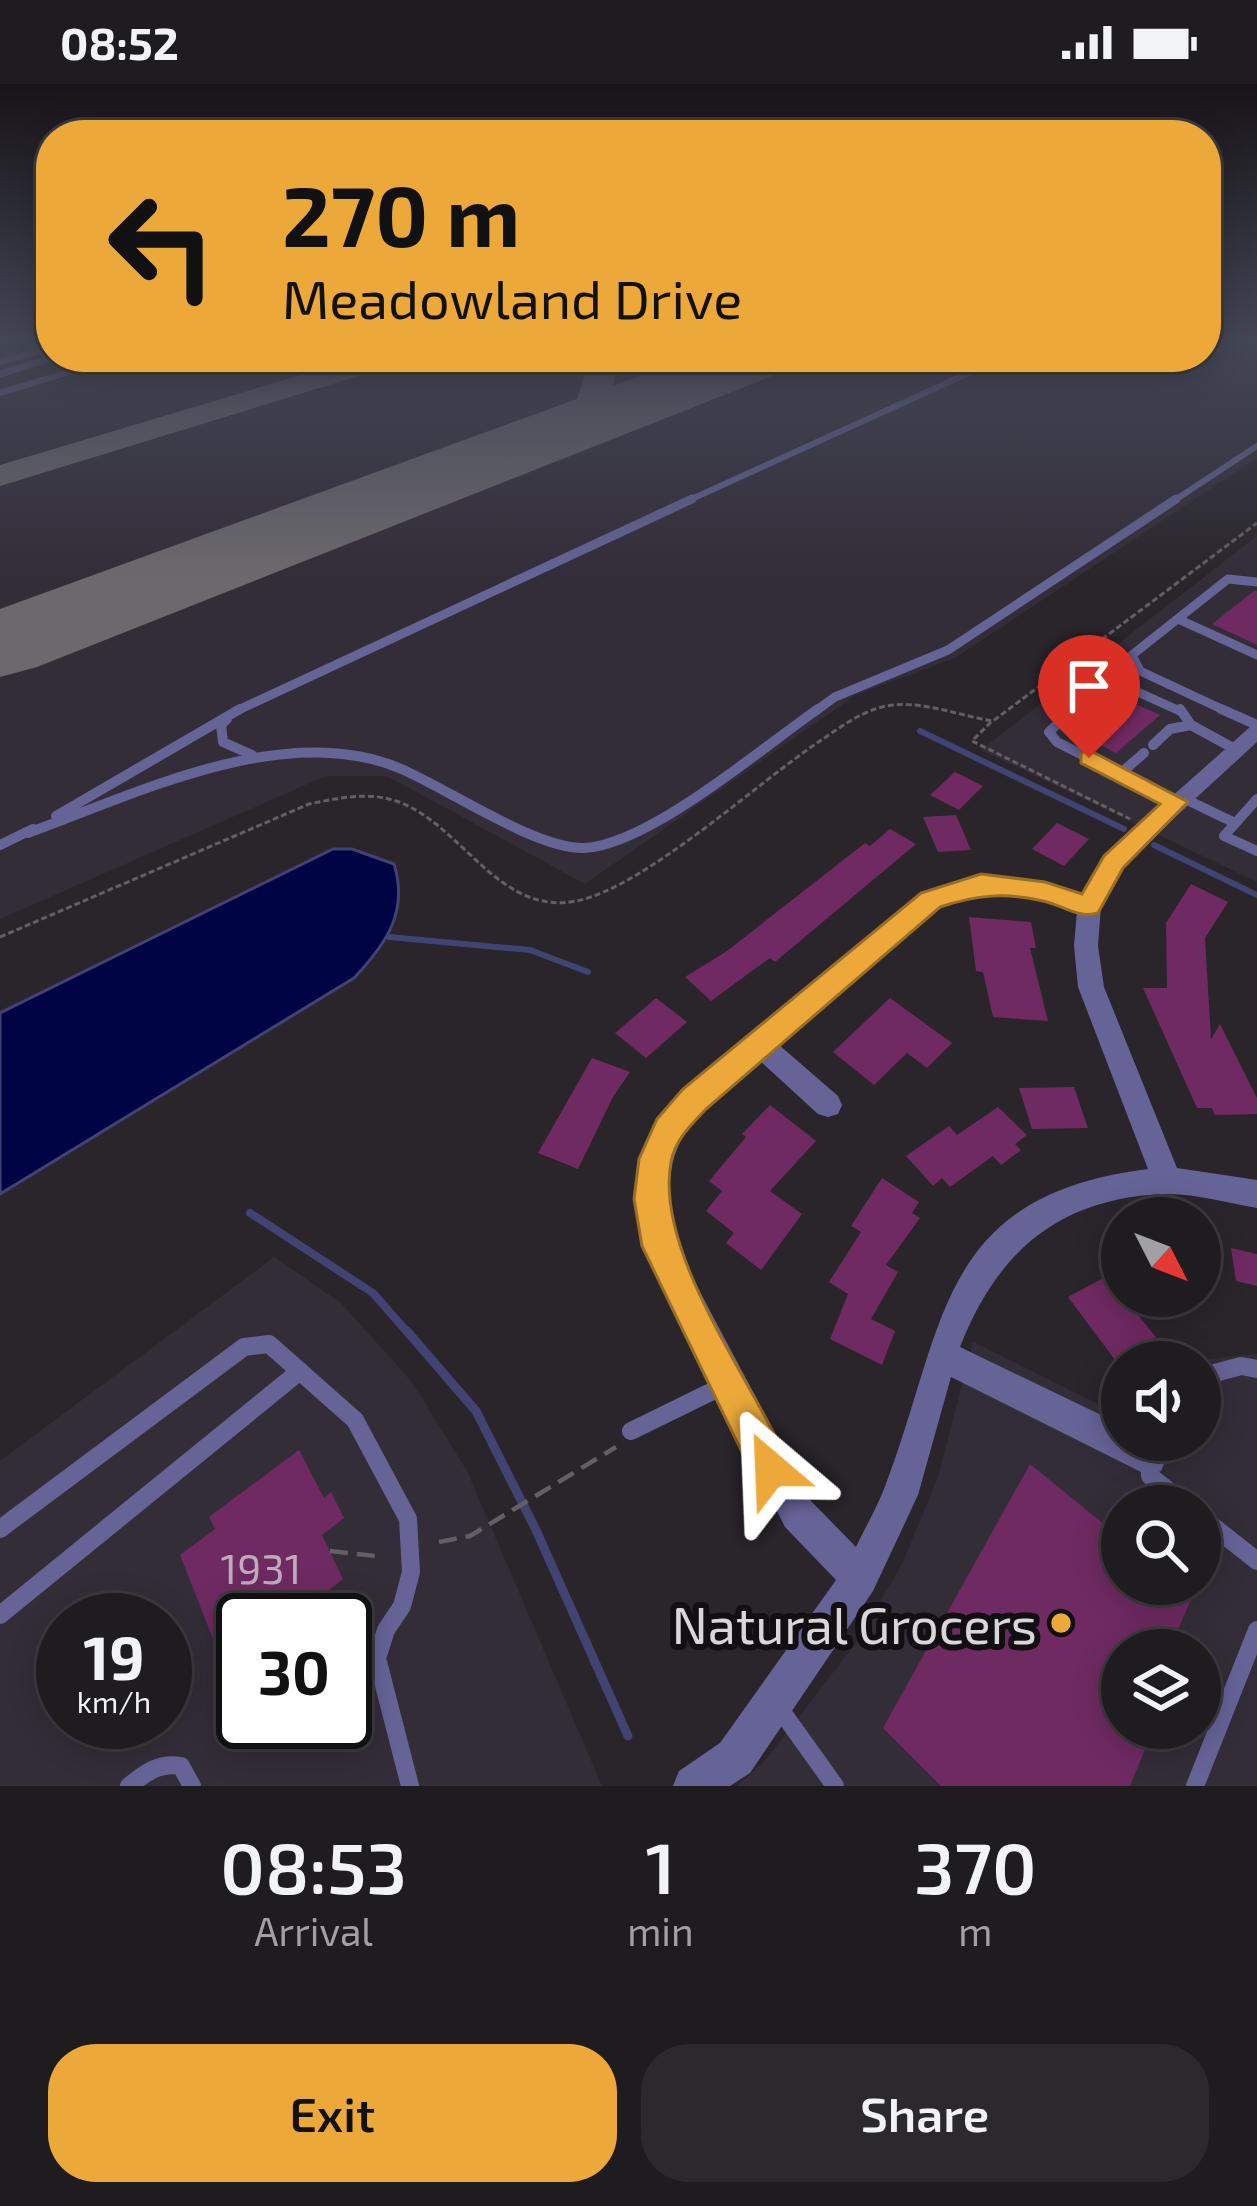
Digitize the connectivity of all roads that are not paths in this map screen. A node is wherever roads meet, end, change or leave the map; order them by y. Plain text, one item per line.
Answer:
1 (870, 418) edge
2 (1257, 446) edge
3 (1257, 582) edge
4 (1178, 619) junction
5 (1257, 655) edge
6 (244, 706) junction
7 (1191, 725) junction
8 (1257, 728) edge
9 (1233, 748) junction
10 (259, 756) junction
11 (1121, 773) junction
12 (1179, 800) junction
13 (1254, 807) edge
14 (1235, 823) junction
15 (28, 832) junction
16 (0, 845) edge
17 (1257, 851) edge
18 (1089, 906) junction
19 (759, 1044) junction
20 (828, 1105) dead end
21 (1167, 1180) junction
22 (1257, 1194) edge
23 (941, 1355) junction
24 (1257, 1369) edge
25 (300, 1371) junction
26 (1221, 1371) edge
27 (728, 1383) junction
28 (1101, 1429) edge
29 (633, 1435) road end
30 (0, 1529) edge
31 (1221, 1533) edge
32 (1257, 1561) edge
33 (860, 1578) junction
34 (0, 1615) edge
35 (1257, 1630) edge
36 (775, 1701) junction
37 (129, 1786) edge
38 (192, 1786) edge
39 (410, 1786) edge
40 (694, 1786) edge
41 (835, 1786) edge
42 (1196, 1786) edge

1 - 6 lane
2 - 10 lane
3 - 4 lane
4 - 5 lane
4 - 8 lane
6 - 10 lane
6 - 15 lane
7 - 9 lane
7 - 11 lane
7 - 11 lane
8 - 9 street
9 - 12 street
10 - 15 lane
11 - 12 lane
12 - 14 lane
12 - 18 street
13 - 14 lane
14 - 17 lane
15 - 16 lane
18 - 19 street
18 - 21 street
19 - 20 street
19 - 27 street
21 - 22 street
21 - 23 street
23 - 28 street
23 - 33 street
24 - 26 lane
25 - 30 lane
25 - 34 lane
25 - 39 lane
27 - 29 lane
27 - 33 street
31 - 32 lane
33 - 36 street
35 - 42 lane
36 - 40 street
36 - 41 lane
37 - 38 lane

